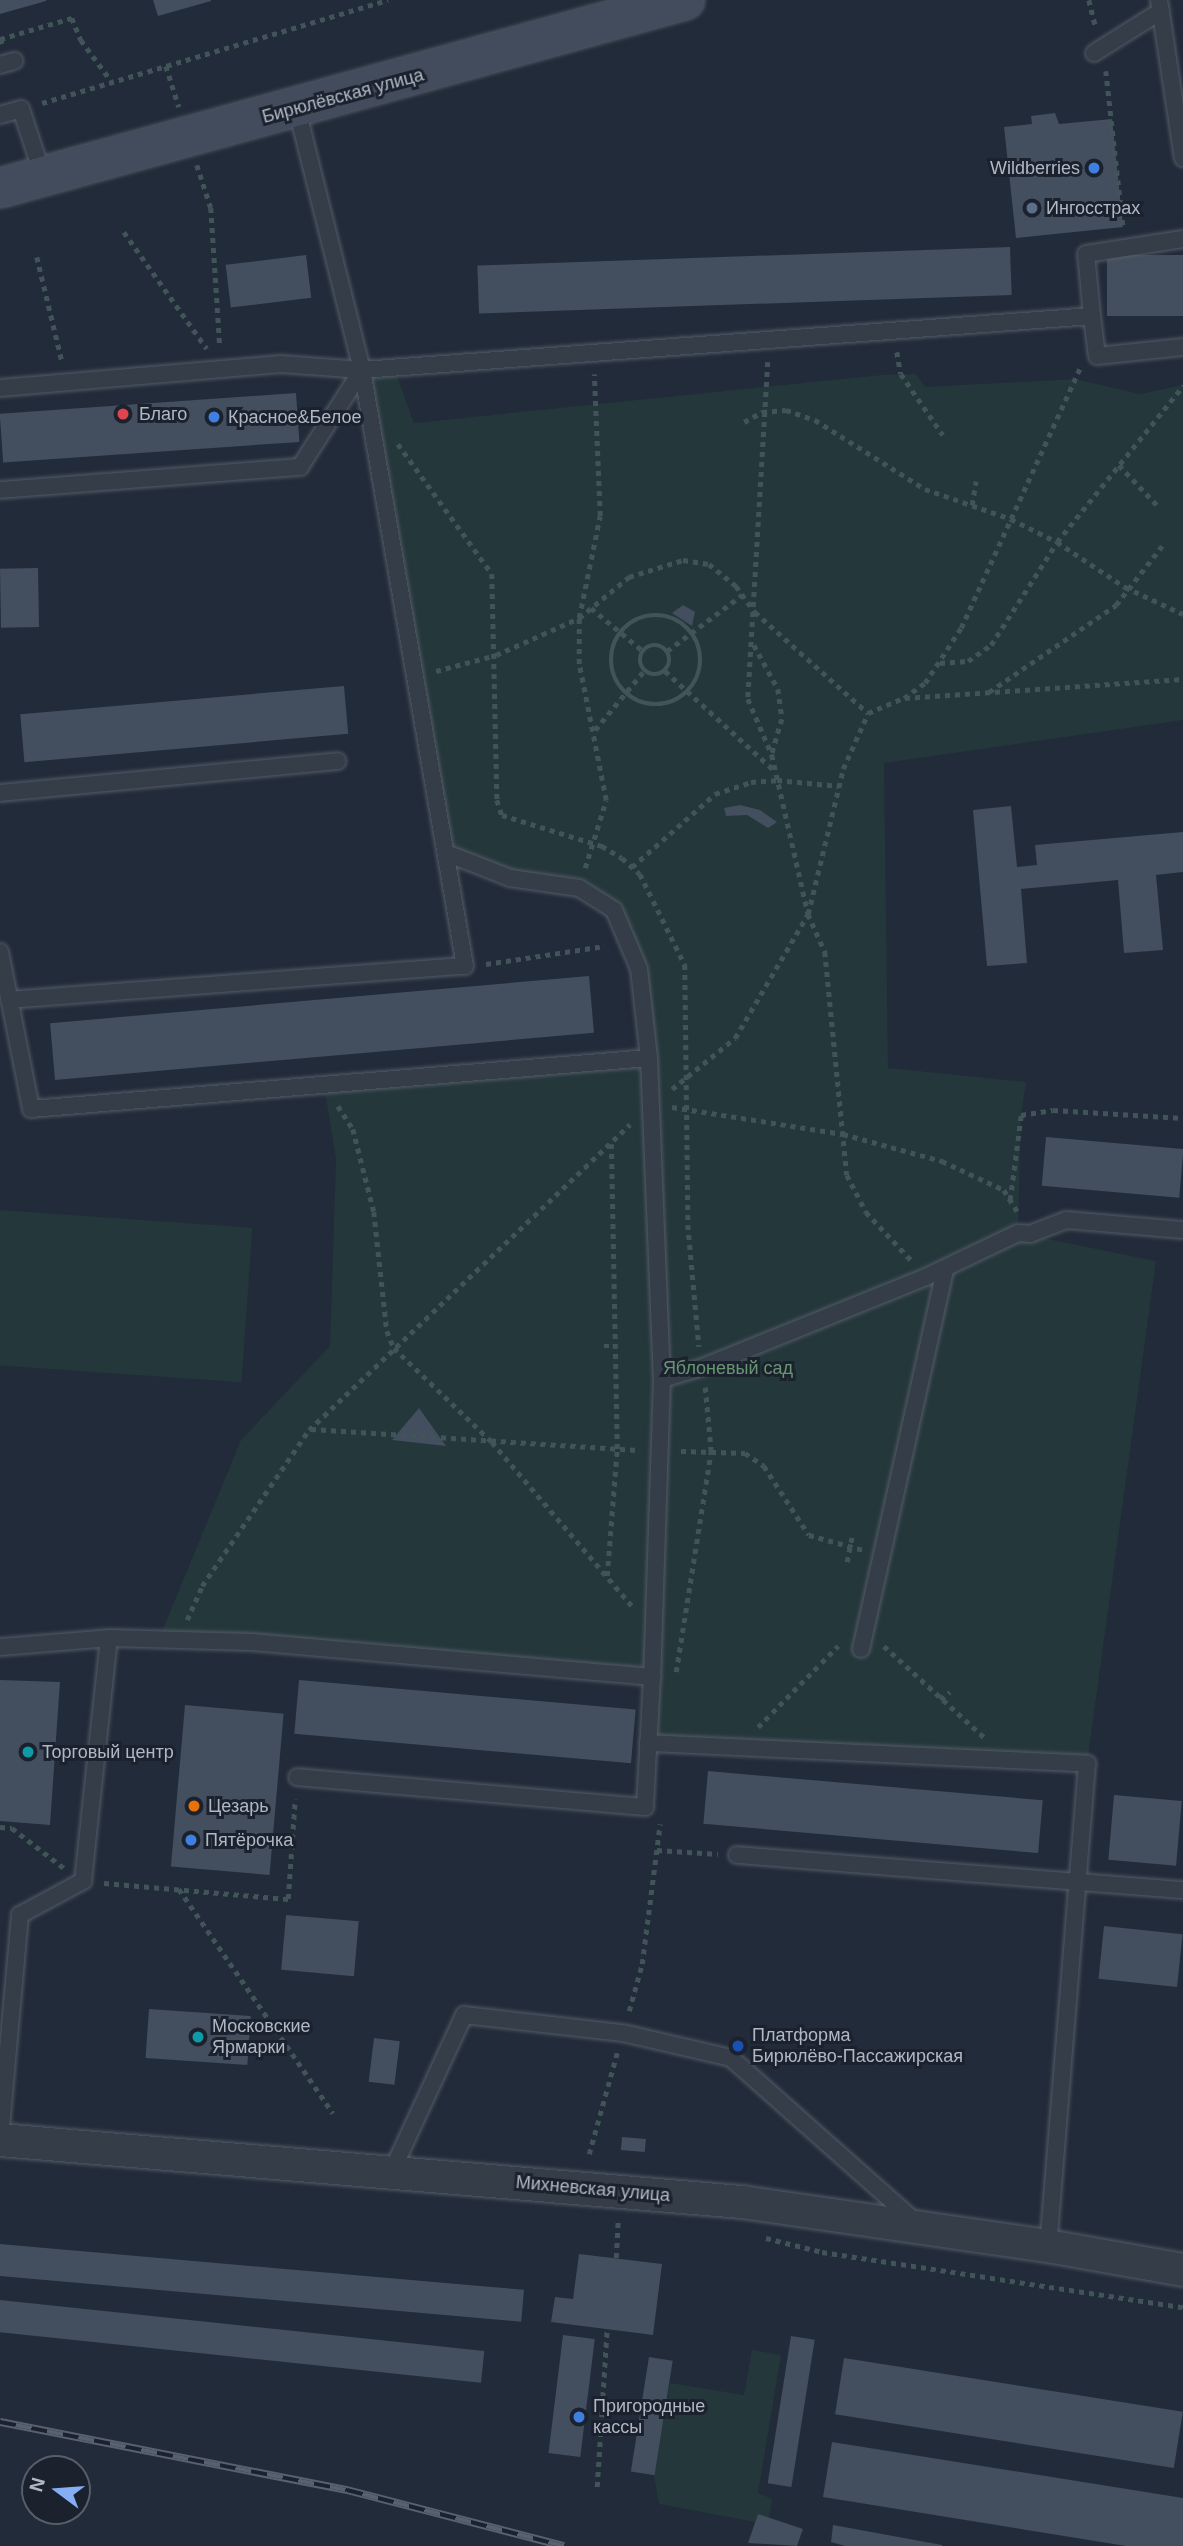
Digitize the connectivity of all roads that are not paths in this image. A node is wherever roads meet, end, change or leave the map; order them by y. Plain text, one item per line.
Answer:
1 (685, 0) edge
2 (1160, 5) edge
3 (1097, 51) road end
4 (1178, 91) edge
5 (297, 109) junction
6 (0, 115) edge
7 (1183, 158) edge
8 (43, 176) junction
9 (0, 188) edge
10 (1183, 239) edge
11 (1092, 316) junction
12 (1183, 347) edge
13 (362, 370) junction
14 (0, 388) edge
15 (0, 490) edge
16 (337, 761) dead end
17 (0, 793) edge
18 (446, 853) junction
19 (0, 952) edge
20 (9, 1000) junction
21 (649, 1058) junction
22 (1183, 1230) edge
23 (945, 1269) junction
24 (662, 1379) junction
25 (109, 1638) junction
26 (0, 1647) edge
27 (861, 1649) dead end
28 (652, 1677) junction
29 (648, 1743) junction
30 (297, 1777) road end
31 (737, 1855) road end
32 (1078, 1882) junction
33 (1183, 1890) edge
34 (0, 2140) edge
35 (392, 2171) junction
36 (921, 2226) junction
37 (1048, 2246) junction
38 (1183, 2270) edge

1 - 5 street, Бирюлёвская улица
2 - 3 lane
2 - 4 lane
4 - 7 lane
5 - 8 street, Бирюлёвская улица
5 - 13 lane
6 - 8 lane
8 - 9 street, Бирюлёвская улица
10 - 11 lane
11 - 12 lane
11 - 13 lane
13 - 14 lane
13 - 15 lane
13 - 18 lane
16 - 17 lane
18 - 20 lane
18 - 21 lane
19 - 20 lane
20 - 21 lane
21 - 24 lane
22 - 23 lane
23 - 24 lane
23 - 27 lane
24 - 28 lane
25 - 26 lane
25 - 28 lane
25 - 34 lane
28 - 29 lane
29 - 30 lane
29 - 32 lane
31 - 32 lane
32 - 33 lane
32 - 37 lane
34 - 35 street, Михневская улица
35 - 36 street, Михневская улица
35 - 36 lane
36 - 37 street, Михневская улица
37 - 38 street, Михневская улица

